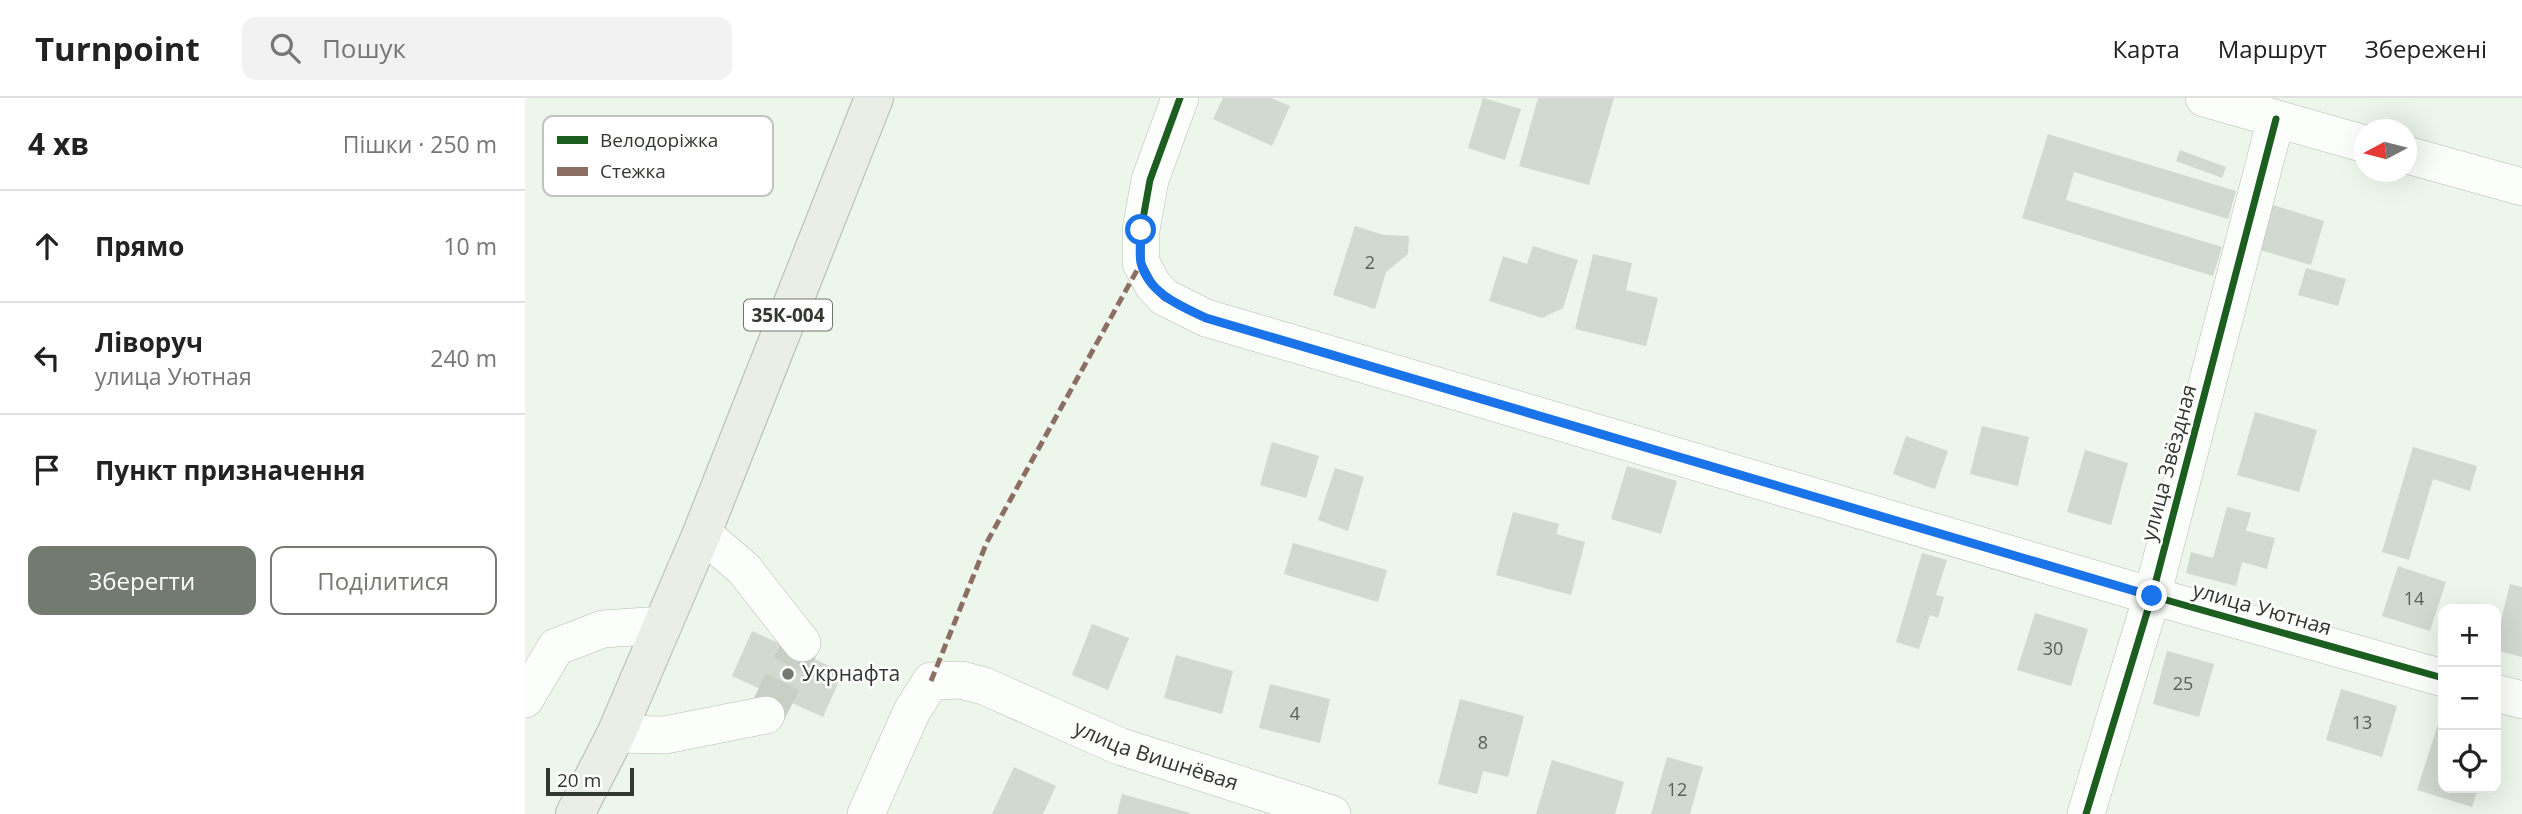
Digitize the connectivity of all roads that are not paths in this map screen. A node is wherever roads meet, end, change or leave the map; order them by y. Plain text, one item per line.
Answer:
1 (874, 98) edge
2 (1180, 98) edge
3 (2204, 98) edge
4 (2262, 110) edge
5 (2354, 141) edge
6 (2417, 158) edge
7 (2522, 187) edge
8 (702, 533) junction
9 (2152, 596) junction
10 (663, 625) junction
11 (802, 643) dead end
12 (2438, 677) edge
13 (2501, 694) edge
14 (525, 699) edge
15 (2522, 700) edge
16 (766, 715) dead end
17 (616, 734) junction
18 (575, 814) edge
19 (866, 814) edge
20 (1332, 814) edge
21 (2086, 814) edge

1 - 8 main road, 35К-004
2 - 9 street, улица Уютная
3 - 4 street
4 - 5 street
4 - 9 street, улица Звёздная
6 - 7 street
8 - 10 main road, 35К-004
8 - 11 street
9 - 12 street, улица Уютная
9 - 21 street, улица Звёздная
10 - 14 street
10 - 17 main road, 35К-004
13 - 15 street
16 - 17 street
17 - 18 main road, 35К-004
19 - 20 street, улица Вишнёвая

